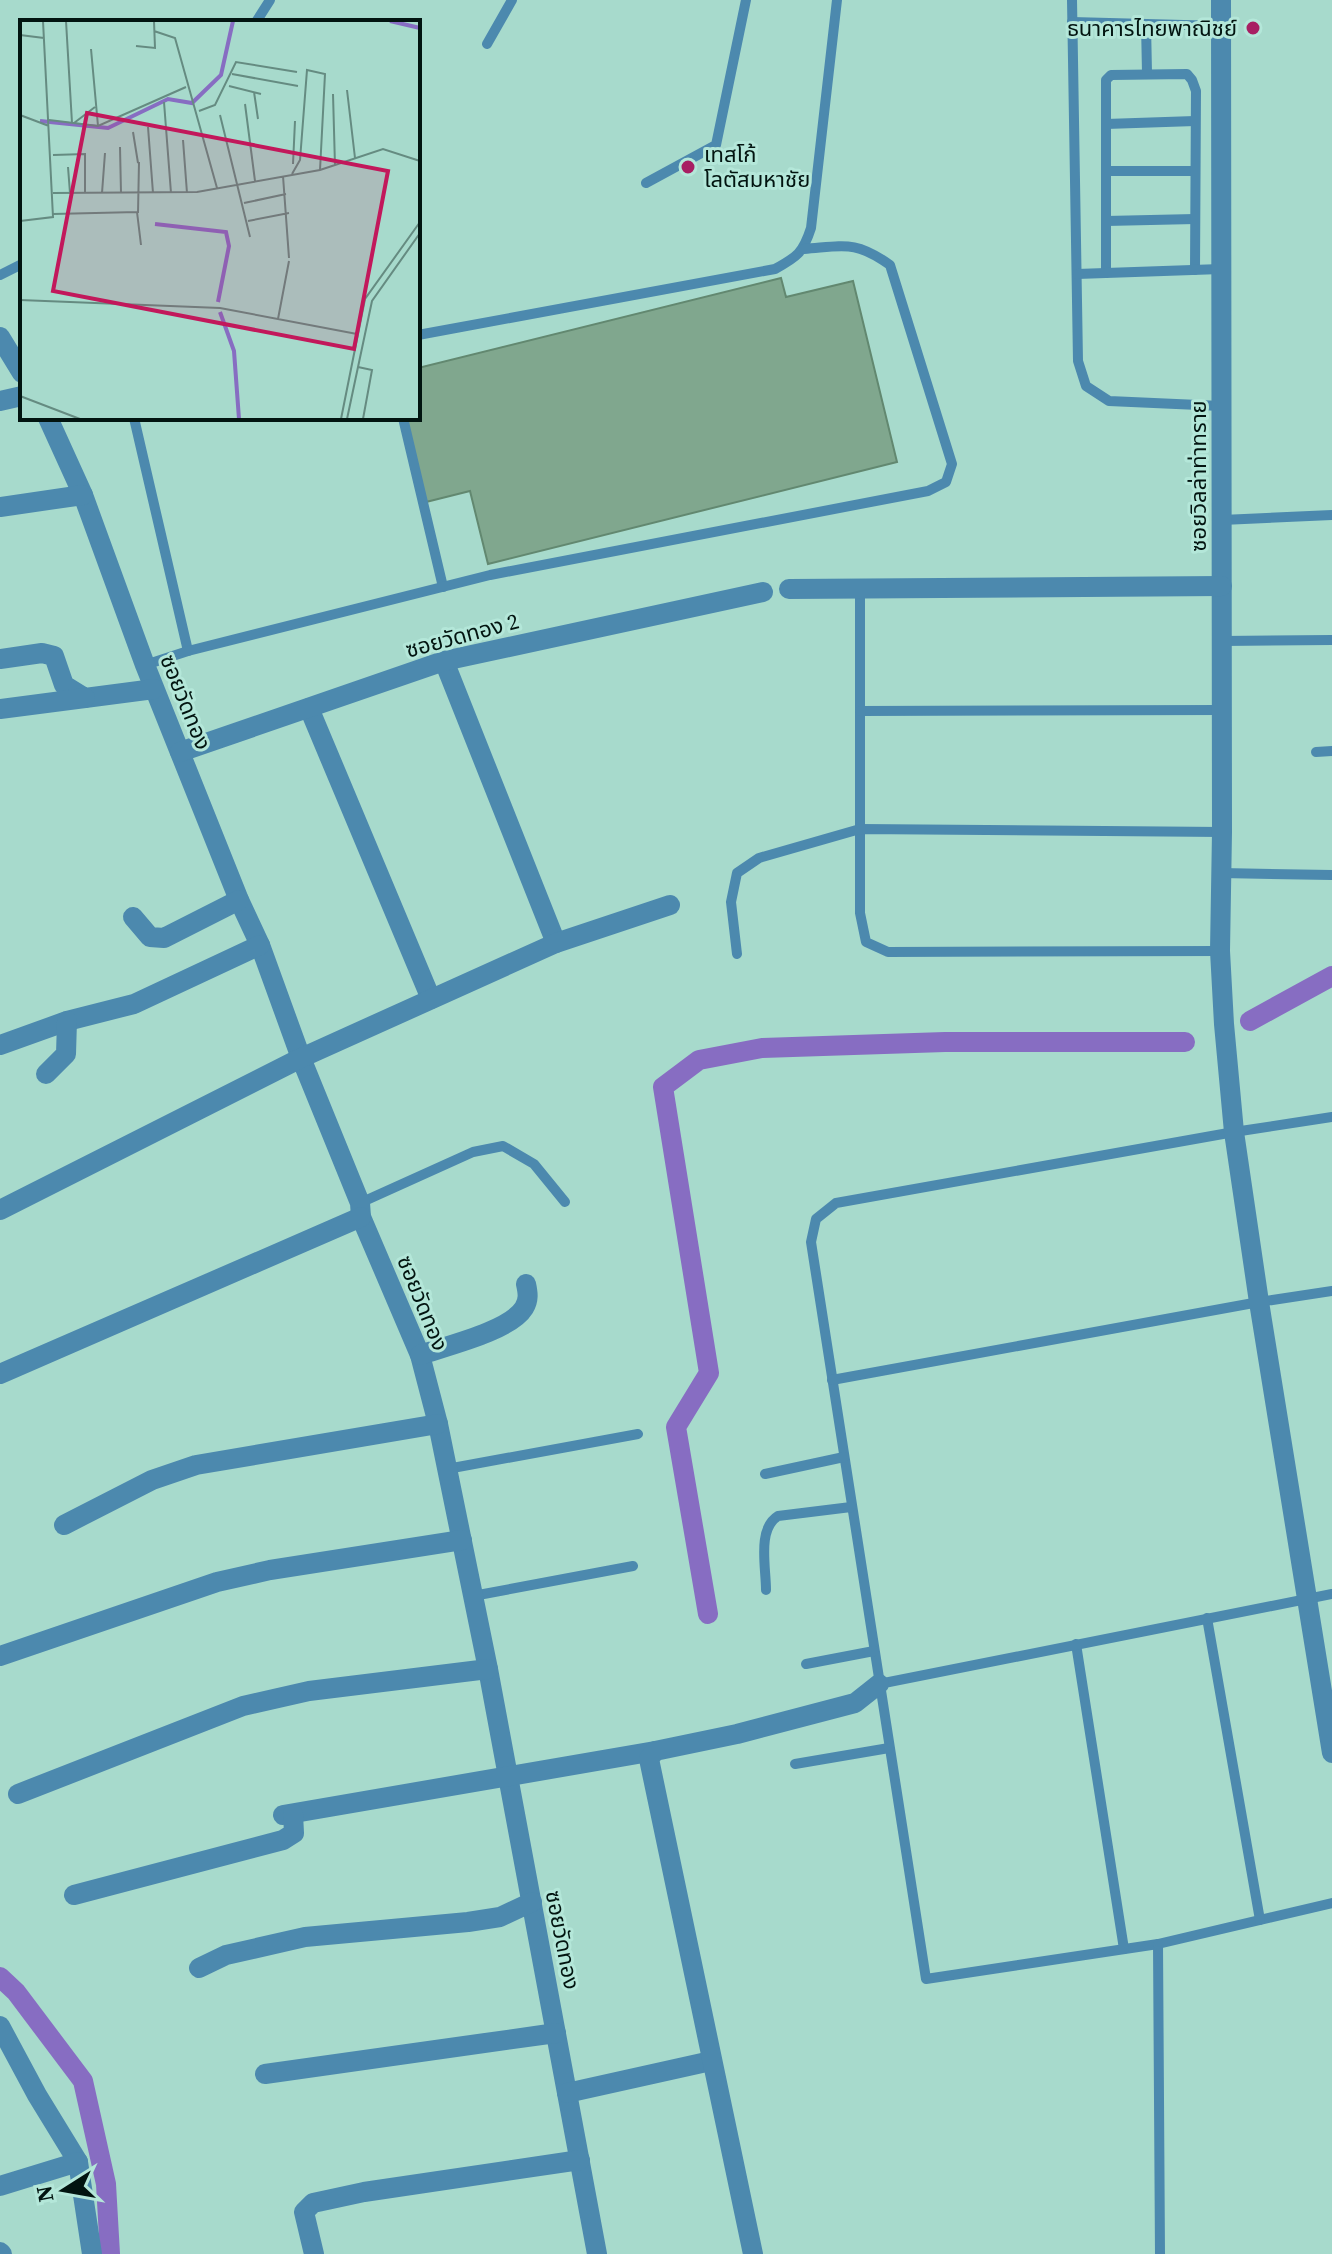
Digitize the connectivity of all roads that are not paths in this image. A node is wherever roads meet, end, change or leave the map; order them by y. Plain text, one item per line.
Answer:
1 (270, 0) edge
2 (512, 0) edge
3 (746, 0) edge
4 (837, 0) edge
5 (1072, 0) edge
6 (1221, 0) edge
7 (257, 20) edge
8 (1072, 22) junction
9 (1146, 24) junction
10 (1221, 26) junction
11 (487, 44) dead end
12 (1147, 73) junction
13 (1195, 121) junction
14 (1106, 124) junction
15 (1106, 171) junction
16 (1195, 171) junction
17 (646, 183) dead end
18 (1195, 219) junction
19 (1106, 221) junction
20 (804, 249) junction
21 (20, 265) edge
22 (1221, 269) junction
23 (1195, 270) junction
24 (1106, 273) junction
25 (1077, 274) junction
26 (0, 275) edge
27 (420, 335) edge
28 (0, 337) edge
29 (20, 370) edge
30 (20, 396) edge
31 (0, 401) edge
32 (1221, 406) junction
33 (49, 420) edge
34 (134, 420) edge
35 (403, 420) edge
36 (83, 495) junction
37 (0, 507) edge
38 (1332, 515) edge
39 (1222, 520) junction
40 (1222, 586) junction
41 (443, 587) junction
42 (789, 589) dead end
43 (860, 589) junction
44 (763, 592) dead end
45 (1332, 640) edge
46 (1222, 641) junction
47 (188, 651) junction
48 (0, 659) edge
49 (444, 661) junction
50 (145, 665) junction
51 (154, 689) junction
52 (85, 698) junction
53 (309, 708) junction
54 (0, 709) edge
55 (1222, 710) junction
56 (860, 711) junction
57 (1332, 751) edge
58 (180, 752) junction
59 (1316, 752) dead end
60 (860, 829) junction
61 (1222, 832) junction
62 (1221, 873) junction
63 (1332, 875) edge
64 (239, 900) junction
65 (670, 905) dead end
66 (133, 917) dead end
67 (556, 943) junction
68 (260, 945) junction
69 (1220, 951) junction
70 (737, 954) dead end
71 (431, 999) junction
72 (67, 1021) junction
73 (0, 1045) edge
74 (301, 1058) junction
75 (46, 1074) dead end
76 (1332, 1117) edge
77 (1234, 1132) junction
78 (565, 1202) dead end
79 (0, 1210) edge
80 (360, 1210) junction
81 (526, 1284) dead end
82 (1332, 1291) edge
83 (1259, 1302) junction
84 (420, 1355) junction
85 (0, 1374) edge
86 (832, 1380) junction
87 (438, 1424) junction
88 (638, 1434) dead end
89 (844, 1457) junction
90 (447, 1469) junction
91 (765, 1474) dead end
92 (851, 1507) junction
93 (64, 1525) dead end
94 (462, 1540) junction
95 (633, 1566) dead end
96 (766, 1590) dead end
97 (1332, 1594) edge
98 (473, 1596) junction
99 (1308, 1598) junction
100 (1207, 1618) junction
101 (1076, 1644) junction
102 (874, 1651) junction
103 (0, 1656) edge
104 (806, 1664) dead end
105 (488, 1669) junction
106 (879, 1684) junction
107 (889, 1748) junction
108 (655, 1751) junction
109 (1332, 1753) edge
110 (795, 1764) dead end
111 (508, 1776) junction
112 (18, 1794) dead end
113 (74, 1895) dead end
114 (532, 1902) junction
115 (1332, 1903) edge
116 (1260, 1920) junction
117 (1158, 1944) junction
118 (1124, 1949) junction
119 (199, 1968) dead end
120 (0, 2026) edge
121 (556, 2033) junction
122 (711, 2061) junction
123 (265, 2074) dead end
124 (567, 2093) junction
125 (580, 2160) junction
126 (78, 2162) junction
127 (0, 2186) edge
128 (92, 2254) edge
129 (314, 2254) edge
130 (597, 2254) edge
131 (753, 2254) edge
132 (1160, 2254) edge

1 - 7 lane
2 - 11 lane
3 - 17 lane
4 - 20 lane
5 - 8 lane
6 - 10 street, ซอยวิลล่าท่าทราย
8 - 9 lane
8 - 25 lane
9 - 10 lane
9 - 12 lane
10 - 22 street, ซอยวิลล่าท่าทราย
12 - 13 lane
12 - 14 lane
13 - 14 lane
13 - 16 lane
14 - 15 lane
15 - 16 lane
15 - 19 lane
16 - 18 lane
18 - 19 lane
18 - 23 lane
19 - 24 lane
20 - 27 lane
20 - 41 lane
21 - 26 lane
22 - 23 lane
22 - 32 street, ซอยวิลล่าท่าทราย
23 - 24 lane
24 - 25 lane
25 - 32 lane
28 - 29 street
30 - 31 street
32 - 39 street, ซอยวิลล่าท่าทราย
33 - 36 street, ซอยวัดทอง
34 - 47 lane
35 - 41 lane
36 - 37 street
36 - 50 street, ซอยวัดทอง
38 - 39 lane
39 - 40 street, ซอยวิลล่าท่าทราย
40 - 43 street
40 - 46 street, ซอยวิลล่าท่าทราย
41 - 47 lane
42 - 43 street
43 - 56 lane
44 - 49 street, ซอยวัดทอง 2
45 - 46 lane
46 - 55 street, ซอยวิลล่าท่าทราย
47 - 50 lane
48 - 52 street
49 - 53 street, ซอยวัดทอง 2
49 - 67 street
50 - 51 street, ซอยวัดทอง
51 - 52 street
51 - 58 street, ซอยวัดทอง
52 - 54 street
53 - 58 street, ซอยวัดทอง 2
53 - 71 street
55 - 56 lane
55 - 61 street, ซอยวิลล่าท่าทราย
56 - 60 lane
57 - 59 lane
58 - 64 street, ซอยวัดทอง
60 - 61 lane
60 - 69 lane
60 - 70 lane
61 - 62 street, ซอยวิลล่าท่าทราย
62 - 63 lane
62 - 69 street, ซอยวิลล่าท่าทราย
64 - 66 street
64 - 68 street, ซอยวัดทอง
65 - 67 street
67 - 71 street
68 - 72 street
68 - 74 street, ซอยวัดทอง
69 - 77 street, ซอยวิลล่าท่าทราย
71 - 74 street
72 - 73 street
72 - 75 street
74 - 79 street
74 - 80 street, ซอยวัดทอง
76 - 77 lane
77 - 83 street, ซอยวิลล่าท่าทราย
77 - 86 lane
78 - 80 lane
80 - 84 street, ซอยวัดทอง
80 - 85 street
81 - 84 street
82 - 83 lane
83 - 86 lane
83 - 99 street, ซอยวิลล่าท่าทราย
84 - 87 street, ซอยวัดทอง
86 - 89 lane
87 - 90 street, ซอยวัดทอง
87 - 93 street
88 - 90 lane
89 - 91 lane
89 - 92 lane
90 - 94 street, ซอยวัดทอง
92 - 96 lane
92 - 102 lane
94 - 98 street, ซอยวัดทอง
94 - 103 street
95 - 98 lane
97 - 99 lane
98 - 105 street, ซอยวัดทอง
99 - 100 lane
99 - 109 street, ซอยวิลล่าท่าทราย
100 - 101 lane
100 - 116 lane
101 - 106 lane
101 - 118 lane
102 - 104 lane
102 - 106 lane
105 - 111 street, ซอยวัดทอง
105 - 112 street
106 - 107 lane
106 - 108 street
107 - 110 lane
107 - 118 lane
108 - 111 street
108 - 122 street
111 - 113 street
111 - 114 street, ซอยวัดทอง
114 - 119 street
114 - 121 street, ซอยวัดทอง
115 - 116 lane
116 - 117 lane
117 - 118 lane
117 - 132 lane
120 - 126 street
121 - 123 street
121 - 124 street, ซอยวัดทอง
122 - 124 street
122 - 131 street
124 - 125 street, ซอยวัดทอง
125 - 129 street
125 - 130 street, ซอยวัดทอง
126 - 127 street
126 - 128 street

